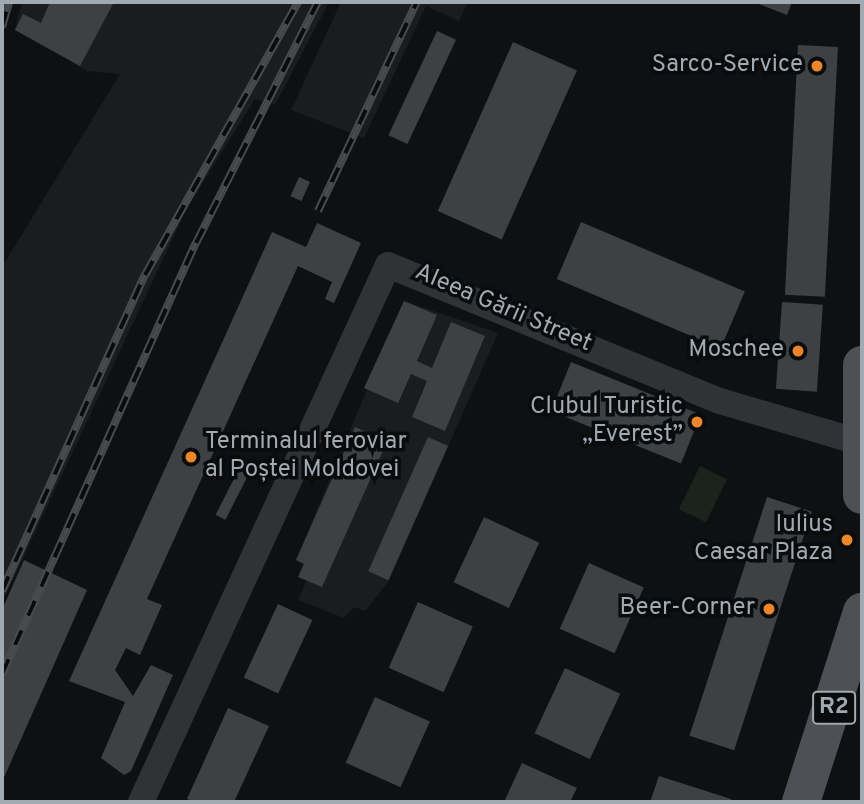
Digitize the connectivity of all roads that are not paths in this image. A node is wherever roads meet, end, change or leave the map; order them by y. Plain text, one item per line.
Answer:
1 (862, 365) edge
2 (861, 442) edge
3 (862, 495) edge
4 (862, 612) edge
5 (141, 802) edge
6 (802, 802) edge

1 - 2 main road
2 - 3 main road
2 - 5 street, Aleea Gării Street
4 - 6 main road, R2

